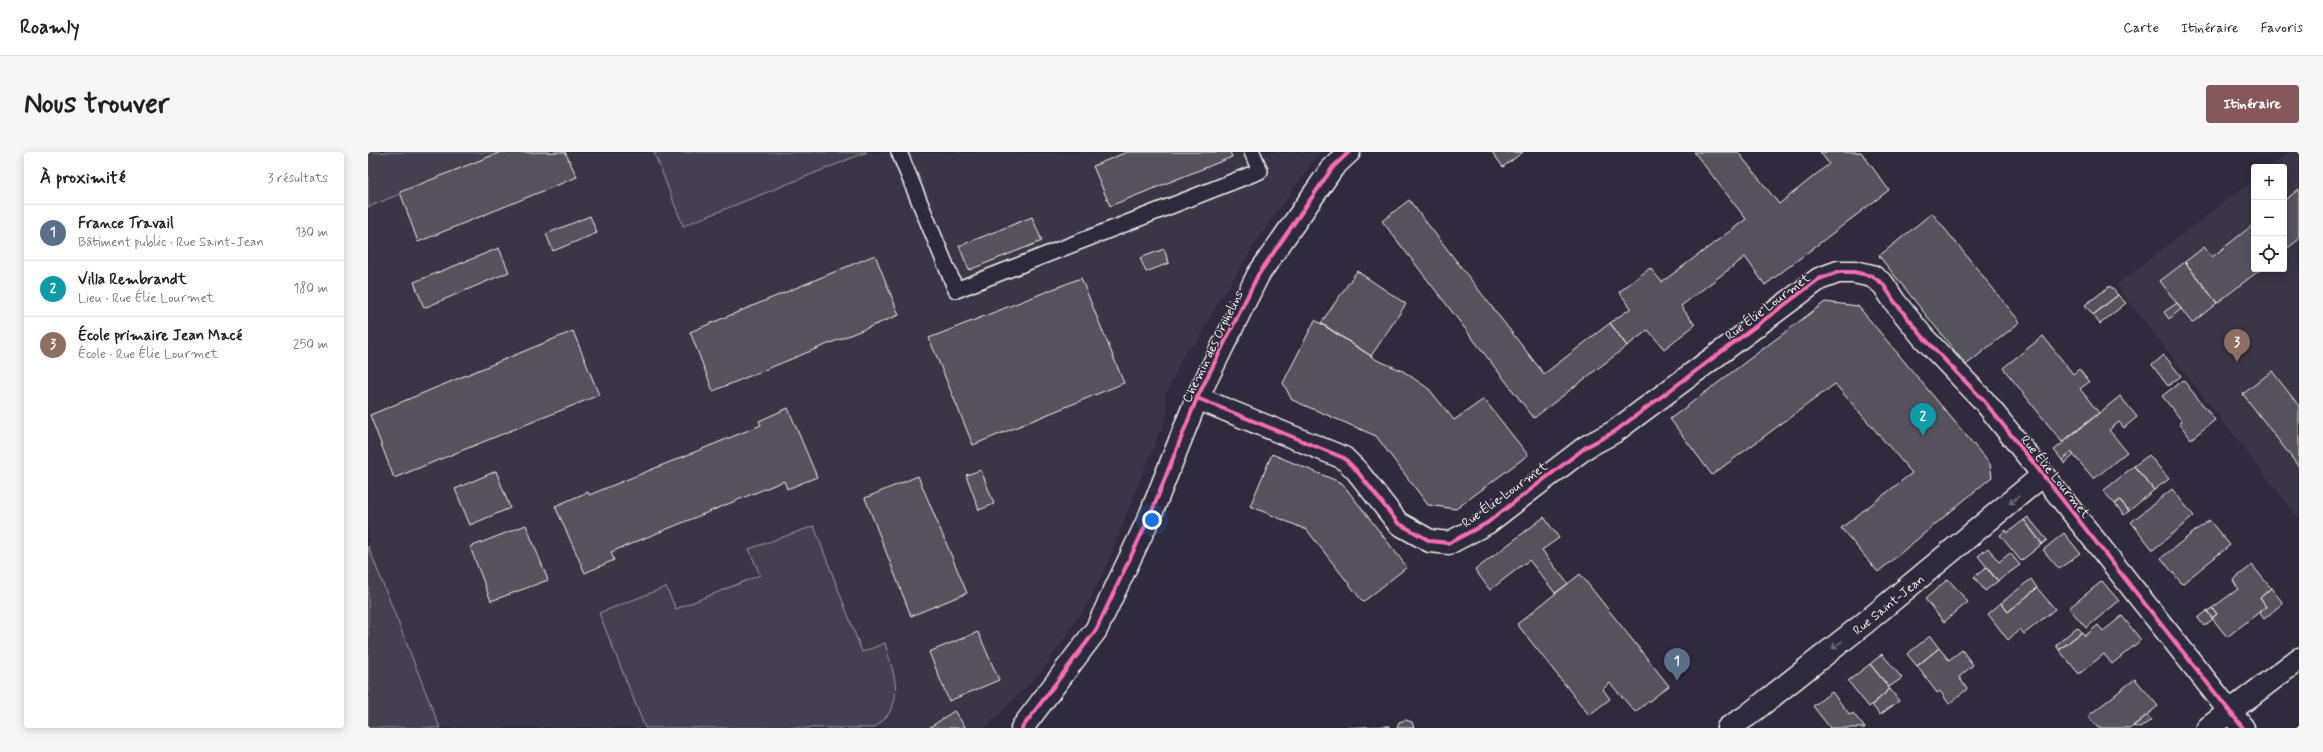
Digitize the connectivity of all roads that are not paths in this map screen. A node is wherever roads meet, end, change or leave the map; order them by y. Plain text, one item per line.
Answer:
1 (899, 152) edge
2 (1252, 152) edge
3 (1349, 152) edge
4 (1197, 398) junction
5 (2043, 475) junction
6 (2299, 658) edge
7 (2229, 711) junction
8 (1022, 728) edge
9 (1728, 728) edge
10 (2208, 728) edge
11 (2243, 728) edge

1 - 2 lane
3 - 4 street, Chemin des Orphelins
4 - 5 street, Rue Élie Lourmet
4 - 8 street, Chemin des Orphelins
5 - 7 street, Rue Élie Lourmet
5 -> 9 street, Rue Saint-Jean
6 - 7 street
7 - 10 street
7 - 11 street, Rue Élie Lourmet

